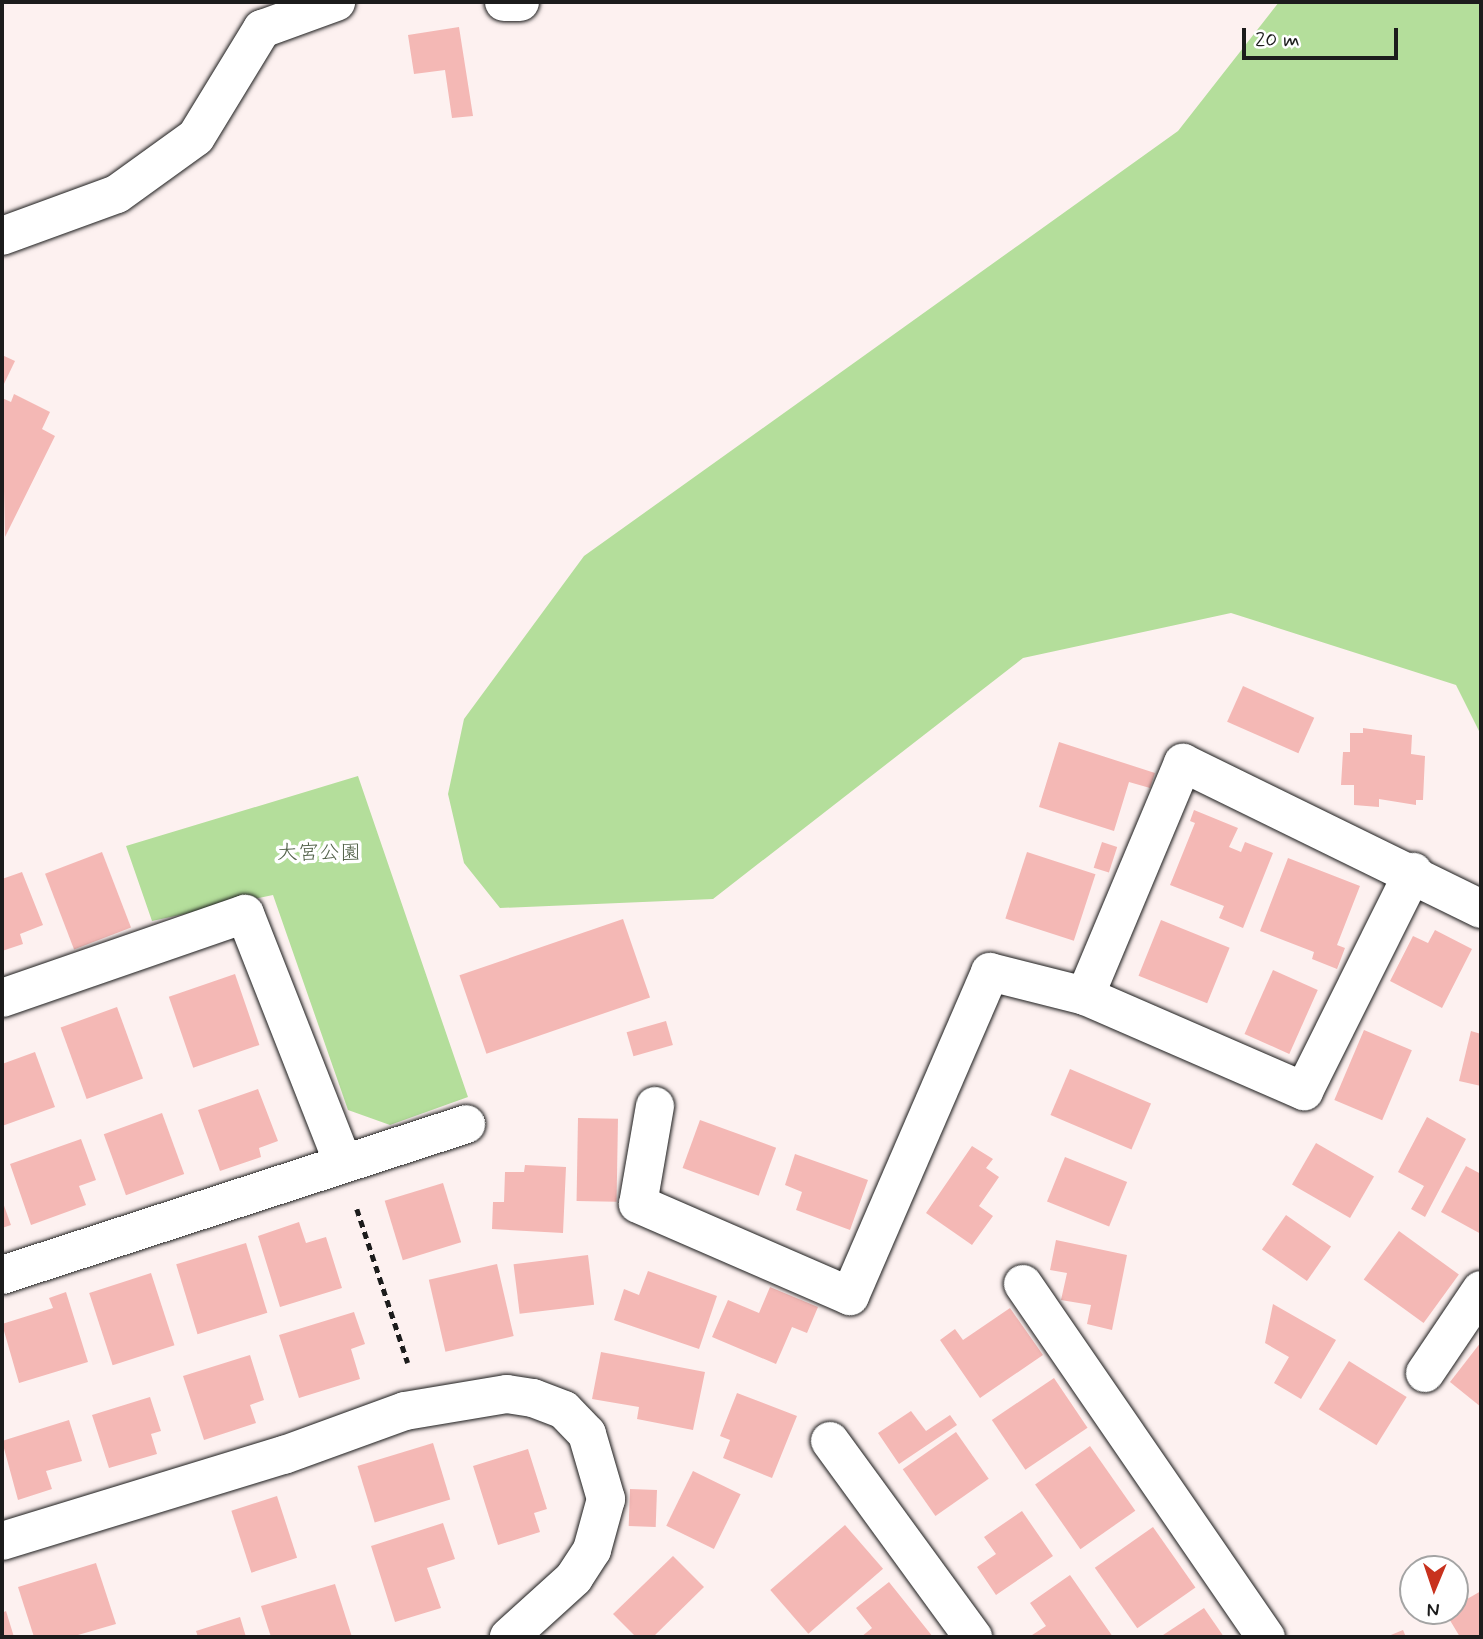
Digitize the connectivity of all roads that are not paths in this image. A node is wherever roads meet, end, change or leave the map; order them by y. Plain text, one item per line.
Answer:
1 (336, 2) edge
2 (504, 2) edge
3 (520, 2) edge
4 (2, 236) edge
5 (1413, 872) junction
6 (1481, 909) edge
7 (1085, 996) junction
8 (2, 998) edge
9 (655, 1106) dead end
10 (466, 1124) dead end
11 (343, 1163) junction
12 (2, 1275) edge
13 (1023, 1284) dead end
14 (1481, 1290) edge
15 (1425, 1373) dead end
16 (830, 1441) dead end
17 (2, 1541) edge
18 (509, 1637) edge
19 (974, 1637) edge
20 (1266, 1637) edge

1 - 4 street
2 - 3 street
5 - 6 street
5 - 7 street
5 - 7 street
7 - 9 street
8 - 11 street
10 - 11 street
11 - 12 street
13 - 20 street
14 - 15 street
16 - 19 street
17 - 18 street

